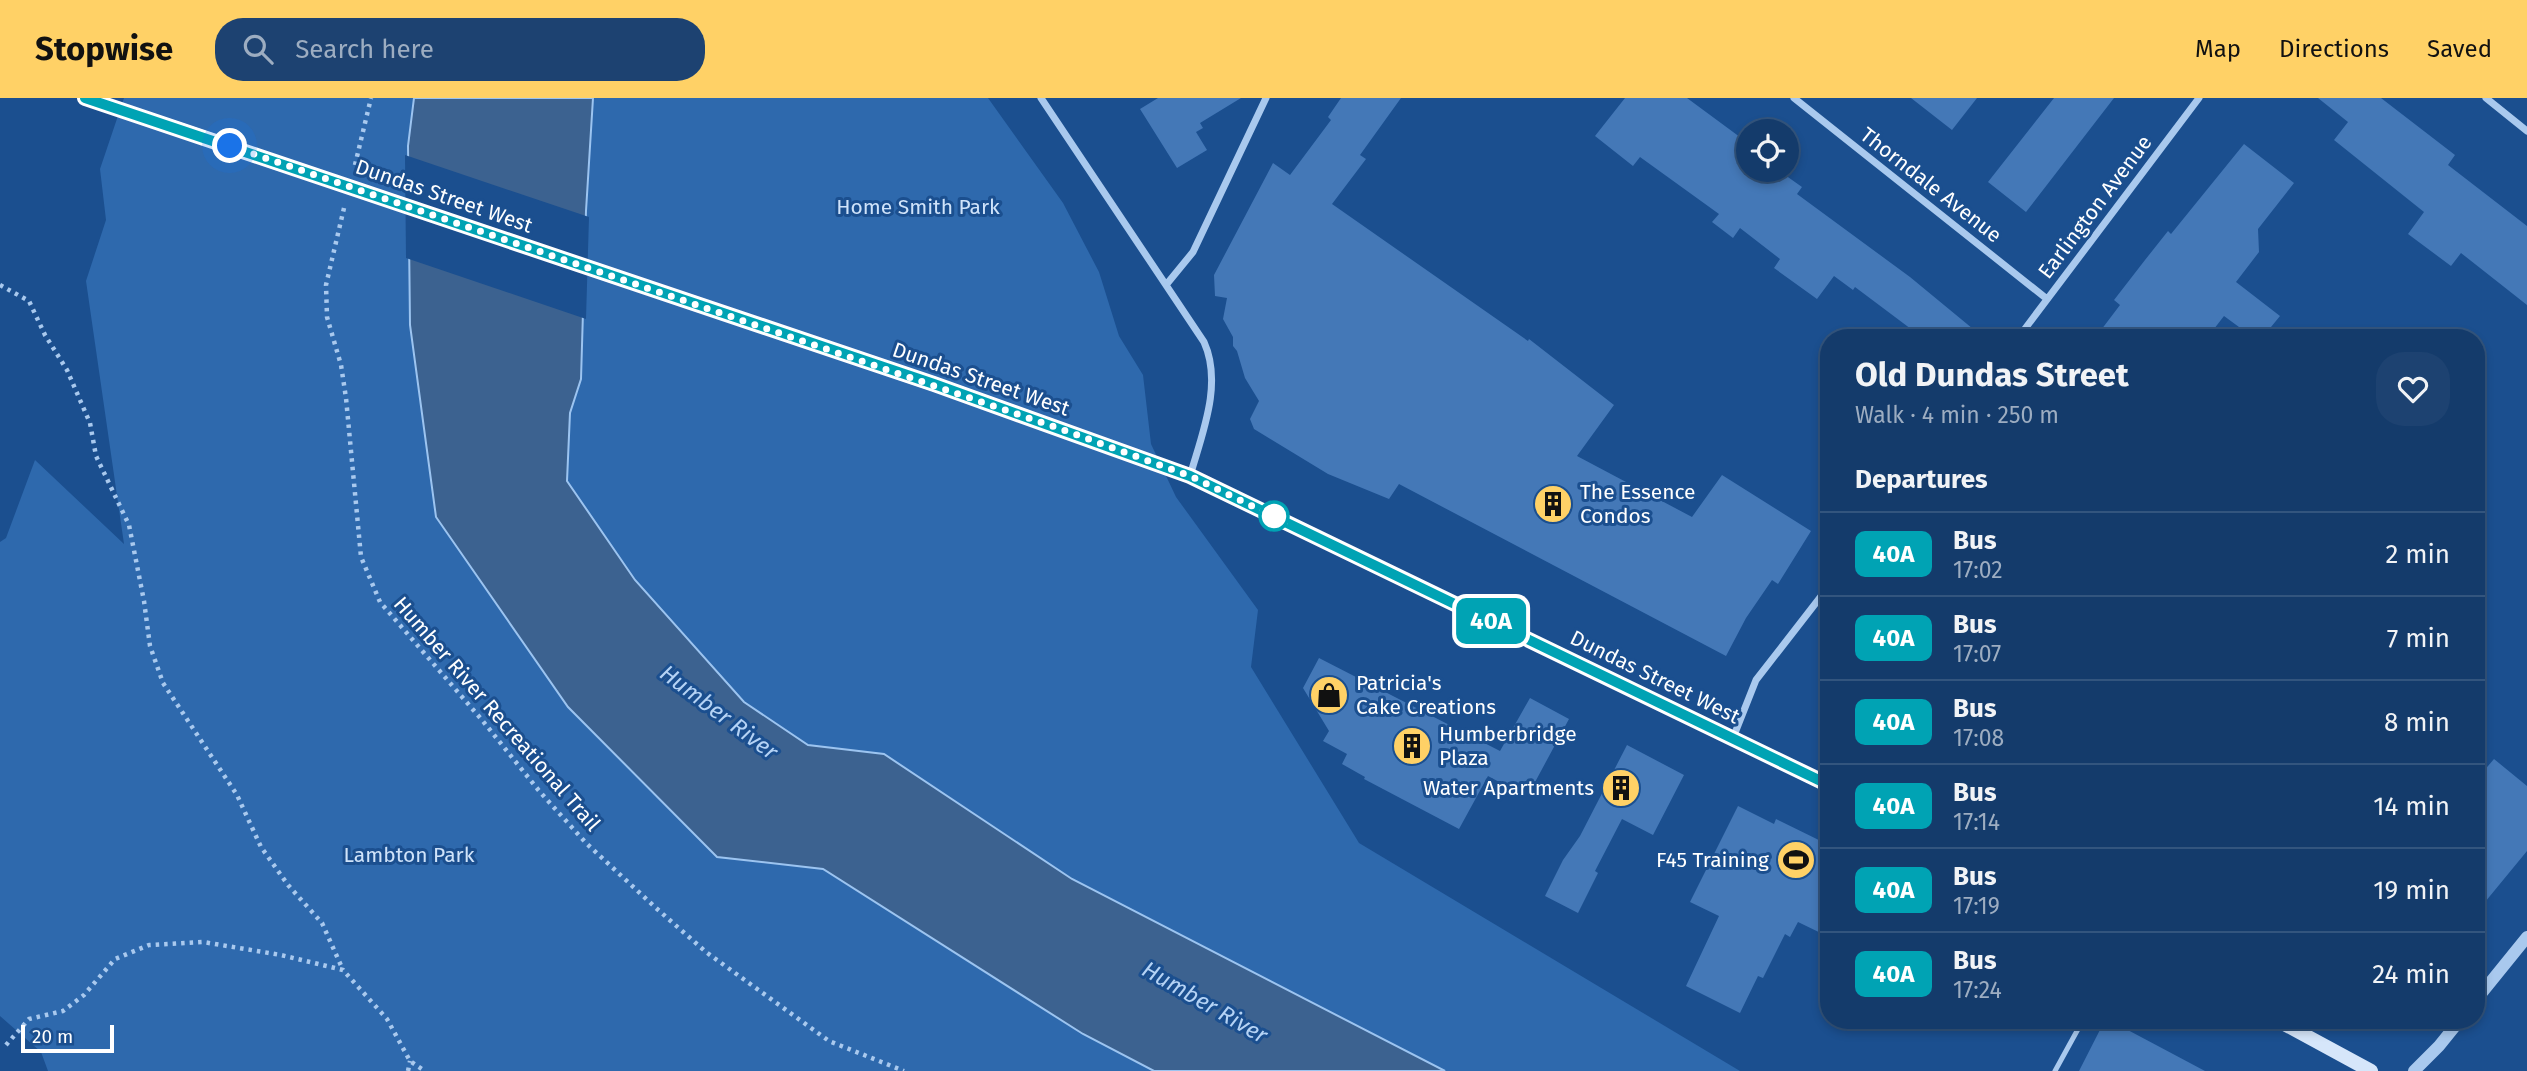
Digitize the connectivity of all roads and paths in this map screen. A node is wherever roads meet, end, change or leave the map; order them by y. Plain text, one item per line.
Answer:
1 (85, 98) edge
2 (371, 98) edge
3 (1041, 98) edge
4 (1266, 98) edge
5 (1794, 98) edge
6 (2199, 98) edge
7 (2486, 98) edge
8 (2527, 131) edge
9 (352, 178) dead end
10 (345, 205) dead end
11 (0, 285) edge
12 (1166, 285) junction
13 (2047, 299) junction
14 (2025, 329) edge
15 (1190, 476) junction
16 (1820, 598) edge
17 (1733, 738) junction
18 (1820, 781) edge
19 (2527, 937) edge
20 (343, 970) junction
21 (2485, 989) edge
22 (2078, 1029) edge
23 (2294, 1029) edge
24 (2452, 1029) edge
25 (6, 1045) dead end
26 (410, 1061) junction
27 (408, 1071) edge
28 (425, 1071) edge
29 (904, 1071) edge
30 (2055, 1071) edge
31 (2371, 1071) edge
32 (2414, 1071) edge

1 - 15 main road, Dundas Street West, bridge
2 - 9 path
3 - 12 street
4 - 12 street
5 - 13 street, Thorndale Avenue
6 - 13 street, Earlington Avenue
7 - 8 street
10 - 29 path, Humber River Recreational Trail
11 - 20 path
12 - 15 street
13 - 14 street, Earlington Avenue
15 - 17 main road, Dundas Street West
16 - 17 street
17 - 18 main road, Dundas Street West
19 - 21 street
20 - 25 path
20 - 26 path
22 - 30 lane
23 - 31 main road
24 - 32 street
26 - 27 path
26 - 28 path

